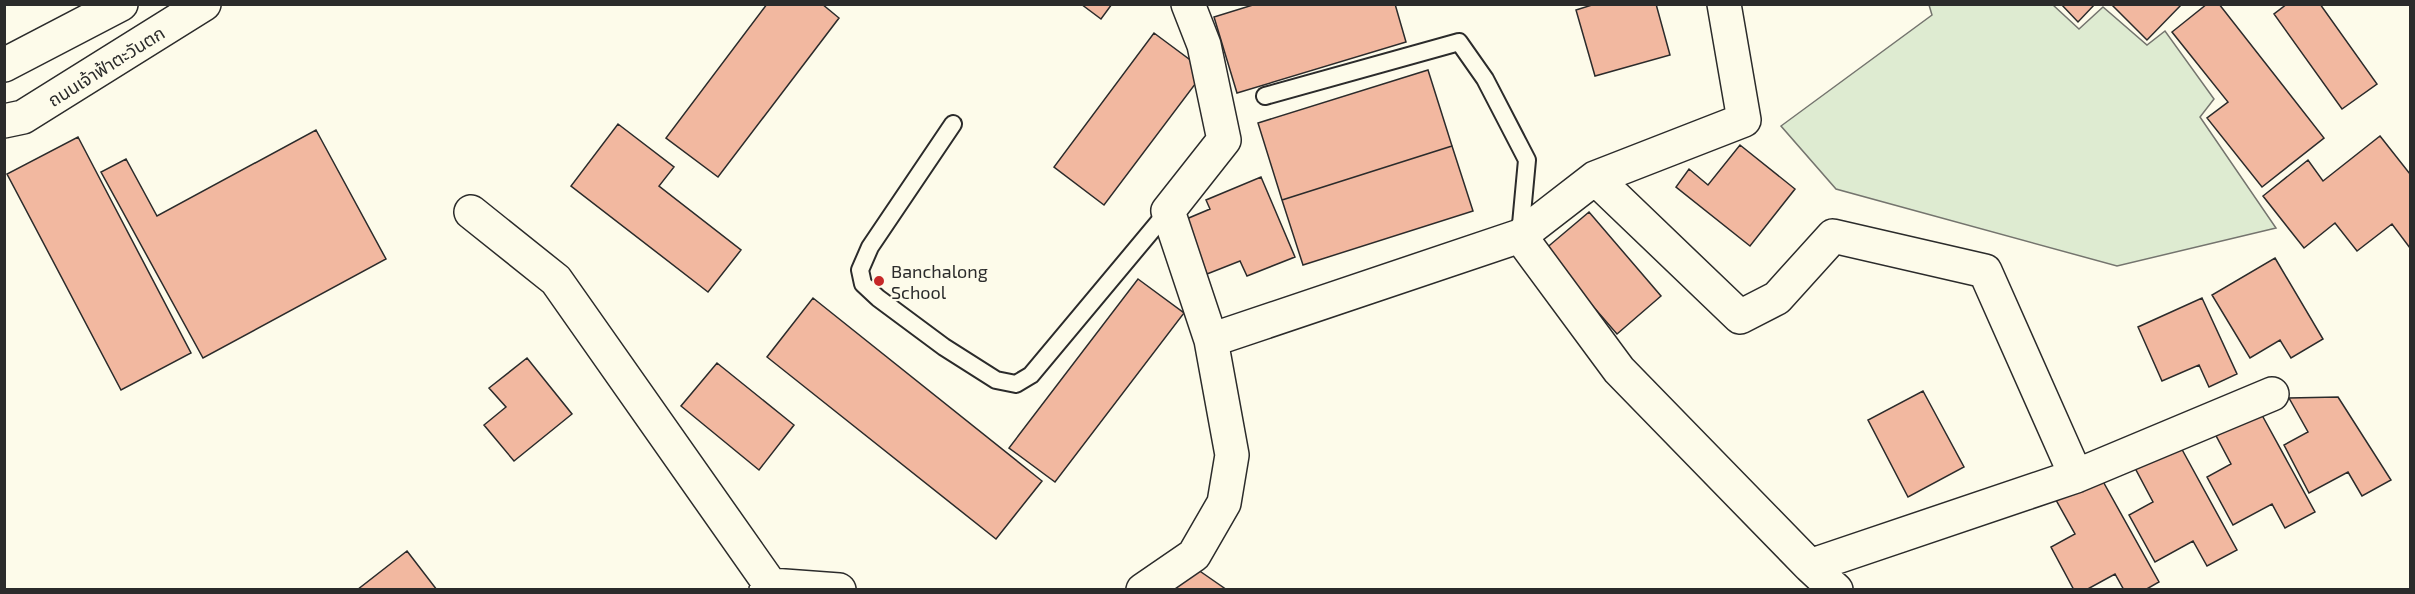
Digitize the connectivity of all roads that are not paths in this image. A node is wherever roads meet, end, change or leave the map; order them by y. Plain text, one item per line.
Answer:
1 (121, 4) edge
2 (204, 4) edge
3 (1188, 4) edge
4 (1724, 4) edge
5 (4, 65) edge
6 (1265, 96) dead end
7 (4, 121) edge
8 (953, 124) dead end
9 (1595, 178) junction
10 (1168, 211) junction
11 (471, 212) dead end
12 (1520, 236) junction
13 (1211, 340) junction
14 (2272, 394) dead end
15 (2076, 476) junction
16 (1810, 566) junction
17 (770, 588) edge
18 (839, 590) edge
19 (1143, 590) edge
20 (1836, 590) edge

1 - 5 street
2 - 7 street, ถนนเจ้าฟ้าตะวันตก
3 - 10 street
4 - 9 street
6 - 12 lane
8 - 10 lane
9 - 12 street
9 - 15 street
10 - 13 street
11 - 17 street
12 - 13 street
12 - 16 street
13 - 19 street
14 - 15 street
15 - 16 street
16 - 20 street
17 - 18 street

